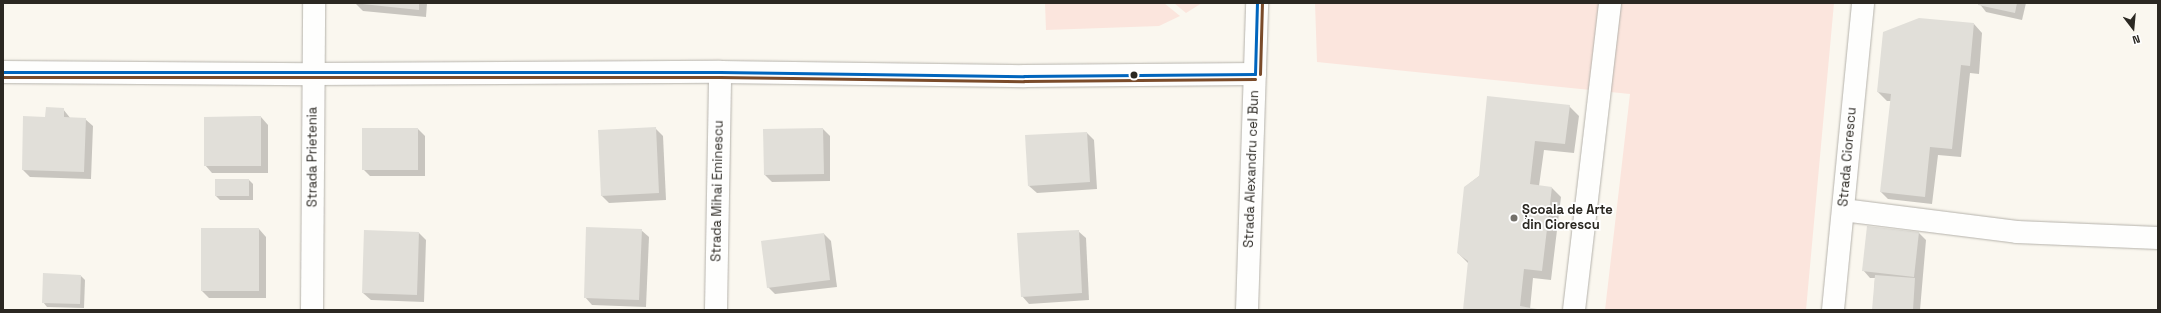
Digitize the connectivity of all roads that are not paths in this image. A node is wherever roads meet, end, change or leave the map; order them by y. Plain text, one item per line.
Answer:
1 (314, 3) edge
2 (1257, 3) edge
3 (1610, 3) edge
4 (1863, 3) edge
5 (3, 72) edge
6 (720, 72) junction
7 (314, 74) junction
8 (1255, 74) junction
9 (1843, 210) junction
10 (2158, 238) edge
11 (312, 310) edge
12 (716, 310) edge
13 (1248, 310) edge
14 (1574, 310) edge
15 (1833, 310) edge

1 - 7 street, Strada Prietenia
2 - 8 street, Strada Alexandru cel Bun
3 - 14 street
4 - 9 street, Strada Ciorescu
5 - 7 street
6 - 7 street
6 - 8 street
6 - 12 street, Strada Mihai Eminescu
7 - 11 street, Strada Prietenia
8 - 13 street, Strada Alexandru cel Bun
9 - 10 street
9 - 15 street, Strada Ciorescu

